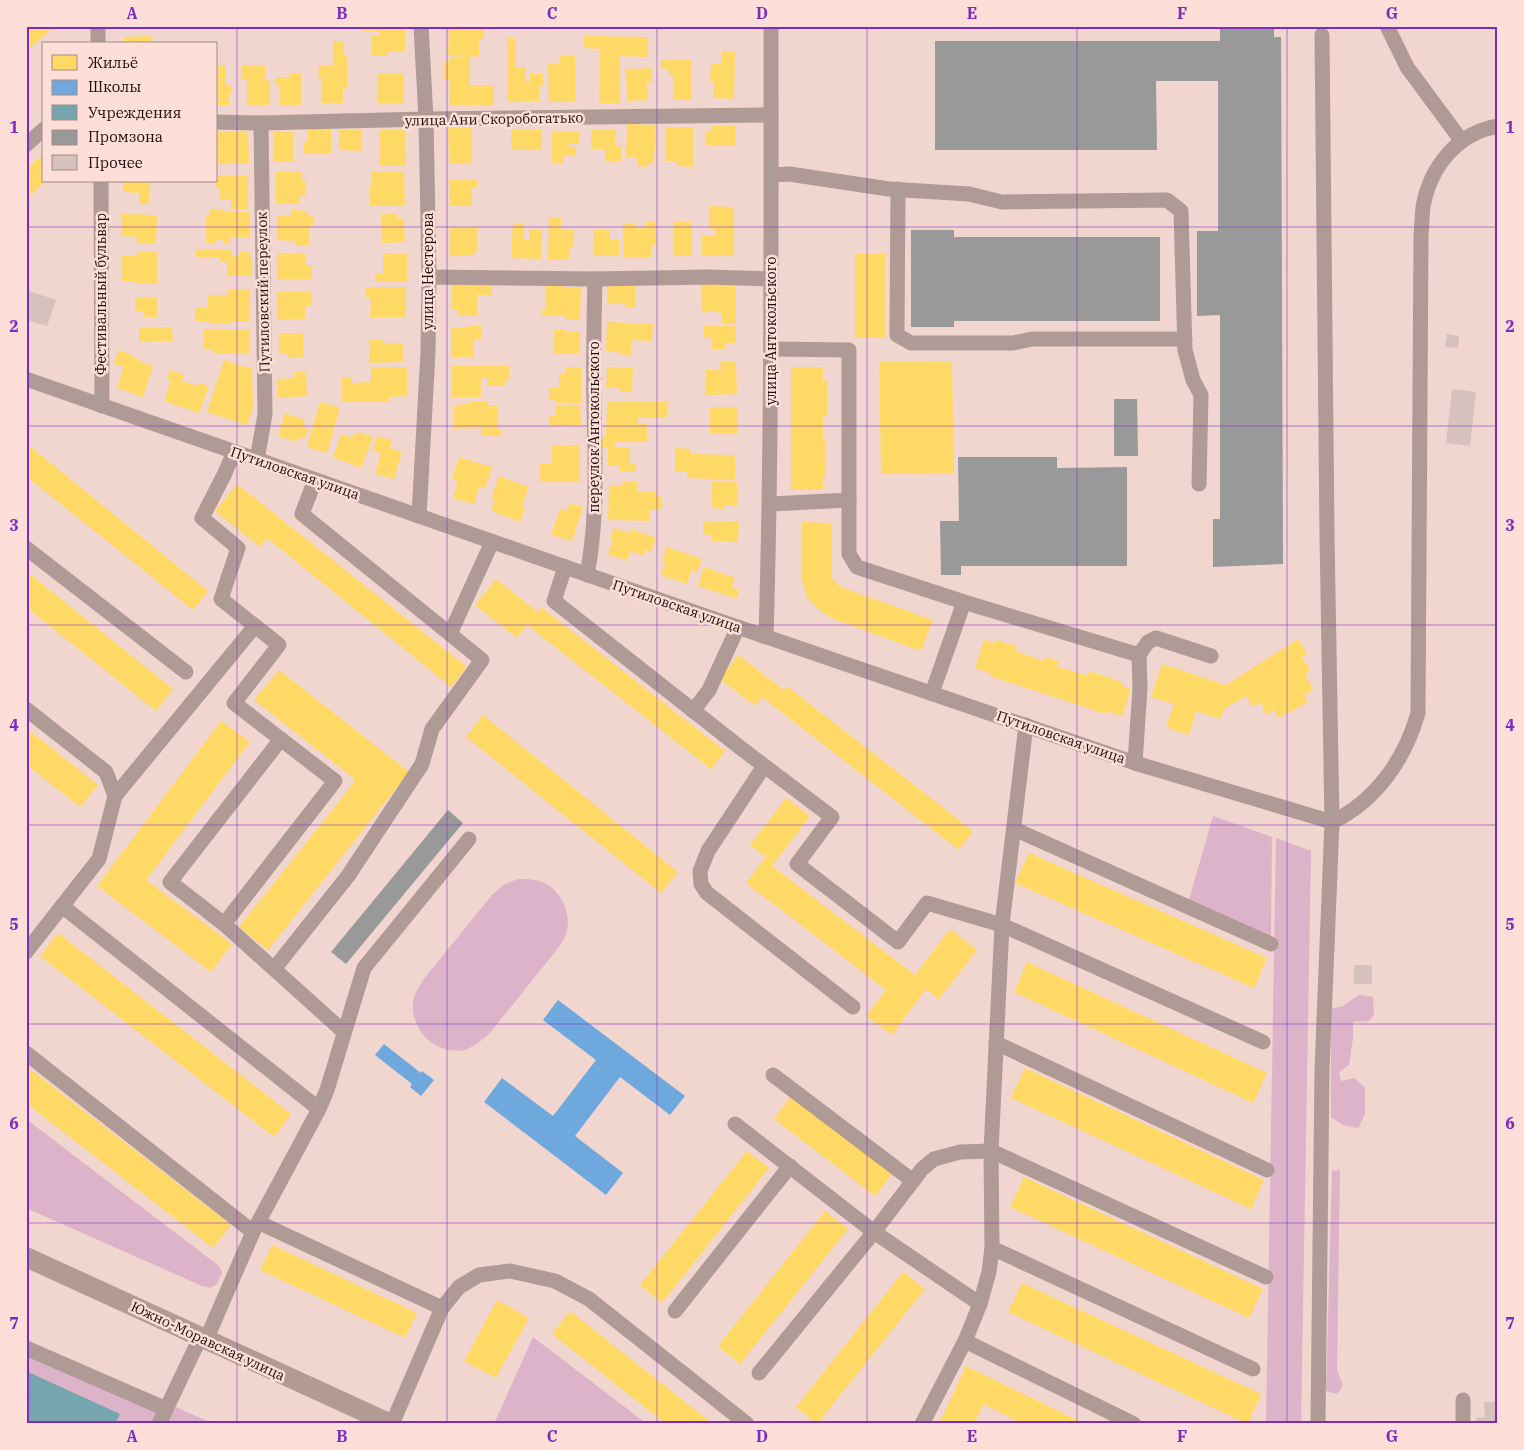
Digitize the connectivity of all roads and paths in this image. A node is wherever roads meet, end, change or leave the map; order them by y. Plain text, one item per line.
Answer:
1 (98, 26) edge
2 (421, 26) edge
3 (771, 26) edge
4 (1388, 26) edge
5 (1322, 35) dead end
6 (98, 42) edge
7 (771, 115) junction
8 (426, 119) junction
9 (218, 122) edge
10 (260, 123) junction
11 (1498, 126) edge
12 (42, 131) edge
13 (1461, 140) junction
14 (26, 145) edge
15 (772, 175) junction
16 (101, 182) edge
17 (898, 189) junction
18 (429, 277) junction
19 (595, 278) junction
20 (771, 279) junction
21 (1184, 339) junction
22 (772, 349) junction
23 (26, 379) edge
24 (102, 406) junction
25 (234, 452) junction
26 (257, 460) junction
27 (315, 480) junction
28 (1199, 484) dead end
29 (849, 500) junction
30 (770, 504) junction
31 (419, 516) junction
32 (492, 542) junction
33 (26, 548) edge
34 (565, 567) junction
35 (587, 575) junction
36 (964, 602) junction
37 (255, 626) junction
38 (738, 627) junction
39 (450, 634) junction
40 (766, 637) junction
41 (1139, 655) junction
42 (1211, 656) dead end
43 (186, 672) dead end
44 (932, 693) junction
45 (26, 709) edge
46 (693, 710) junction
47 (1026, 725) junction
48 (281, 739) junction
49 (1135, 763) junction
50 (764, 766) junction
51 (115, 796) junction
52 (1332, 822) junction
53 (1014, 829) junction
54 (470, 839) dead end
55 (62, 906) junction
56 (224, 924) junction
57 (1002, 925) junction
58 (1272, 944) dead end
59 (26, 952) edge
60 (274, 969) junction
61 (853, 1007) dead end
62 (344, 1032) junction
63 (1263, 1042) dead end
64 (996, 1043) junction
65 (26, 1053) edge
66 (773, 1075) dead end
67 (319, 1110) junction
68 (735, 1124) dead end
69 (991, 1151) junction
70 (790, 1166) junction
71 (1268, 1170) dead end
72 (913, 1181) junction
73 (256, 1228) junction
74 (874, 1232) junction
75 (992, 1248) junction
76 (26, 1257) edge
77 (1266, 1277) dead end
78 (980, 1304) junction
79 (442, 1308) junction
80 (675, 1311) dead end
81 (203, 1339) junction
82 (964, 1341) junction
83 (26, 1348) edge
84 (1253, 1369) dead end
85 (759, 1373) dead end
86 (1463, 1400) dead end
87 (166, 1410) junction
88 (159, 1424) edge
89 (391, 1424) edge
90 (747, 1424) edge
91 (922, 1424) edge
92 (1134, 1424) edge
93 (1318, 1424) edge
94 (1463, 1424) edge

1 - 6 street
2 - 8 street, улица Нестерова
3 - 7 street, улица Антокольского
4 - 13 street
5 - 52 street
7 - 8 street, улица Ани Скоробогатько
7 - 15 street, улица Антокольского
8 - 10 street, улица Ани Скоробогатько
8 - 18 street, улица Нестерова
9 - 10 street, улица Ани Скоробогатько
10 - 26 street, Путиловский переулок
11 - 13 street
12 - 14 street
13 - 52 street
15 - 17 street
15 - 20 street, улица Антокольского
16 - 24 street, Фестивальный бульвар
17 - 21 street
17 - 21 street
18 - 19 street
18 - 31 street, улица Нестерова
19 - 20 street
19 - 35 street, переулок Антокольского
20 - 22 street, улица Антокольского
21 - 28 street
22 - 29 street
22 - 30 street, улица Антокольского
23 - 24 street, Путиловская улица
24 - 25 street, Путиловская улица
25 - 26 street, Путиловская улица
25 - 37 street
26 - 27 street, Путиловская улица
27 - 31 street, Путиловская улица
27 - 39 street
29 - 30 street
29 - 36 street
30 - 40 street, улица Антокольского
31 - 32 street, Путиловская улица
32 - 34 street, Путиловская улица
32 - 39 street
33 - 43 street
34 - 35 street, Путиловская улица
34 - 46 street
35 - 38 street, Путиловская улица
36 - 41 street
36 - 44 street
37 - 48 street
37 - 51 street
38 - 40 street, Путиловская улица
38 - 46 street
39 - 60 street
40 - 44 street, Путиловская улица
41 - 42 street
41 - 49 street
44 - 47 street, Путиловская улица
45 - 51 street
46 - 50 street
47 - 49 street, Путиловская улица
47 - 53 street
48 - 56 street
48 - 56 street
49 - 52 street, Путиловская улица
50 - 57 street
50 - 61 street
51 - 55 street
52 - 93 street
53 - 57 street
53 - 58 street
54 - 62 street
55 - 59 street
55 - 67 street
56 - 60 street
57 - 63 street
57 - 64 street
60 - 62 street
62 - 67 street
64 - 69 street
64 - 71 street
65 - 73 street
66 - 72 street
67 - 73 street
68 - 70 street
69 - 72 street
69 - 75 street
69 - 77 street
70 - 74 street
70 - 80 street
72 - 74 street
73 - 79 street
73 - 81 street
74 - 78 street
74 - 85 street
75 - 78 street
75 - 84 street
76 - 81 main road, Южно-Моравская улица
78 - 82 street
79 - 89 street
79 - 90 street
81 - 87 street
81 - 89 main road, Южно-Моравская улица
82 - 91 street
82 - 92 street
83 - 87 street
86 - 94 street
87 - 88 street

